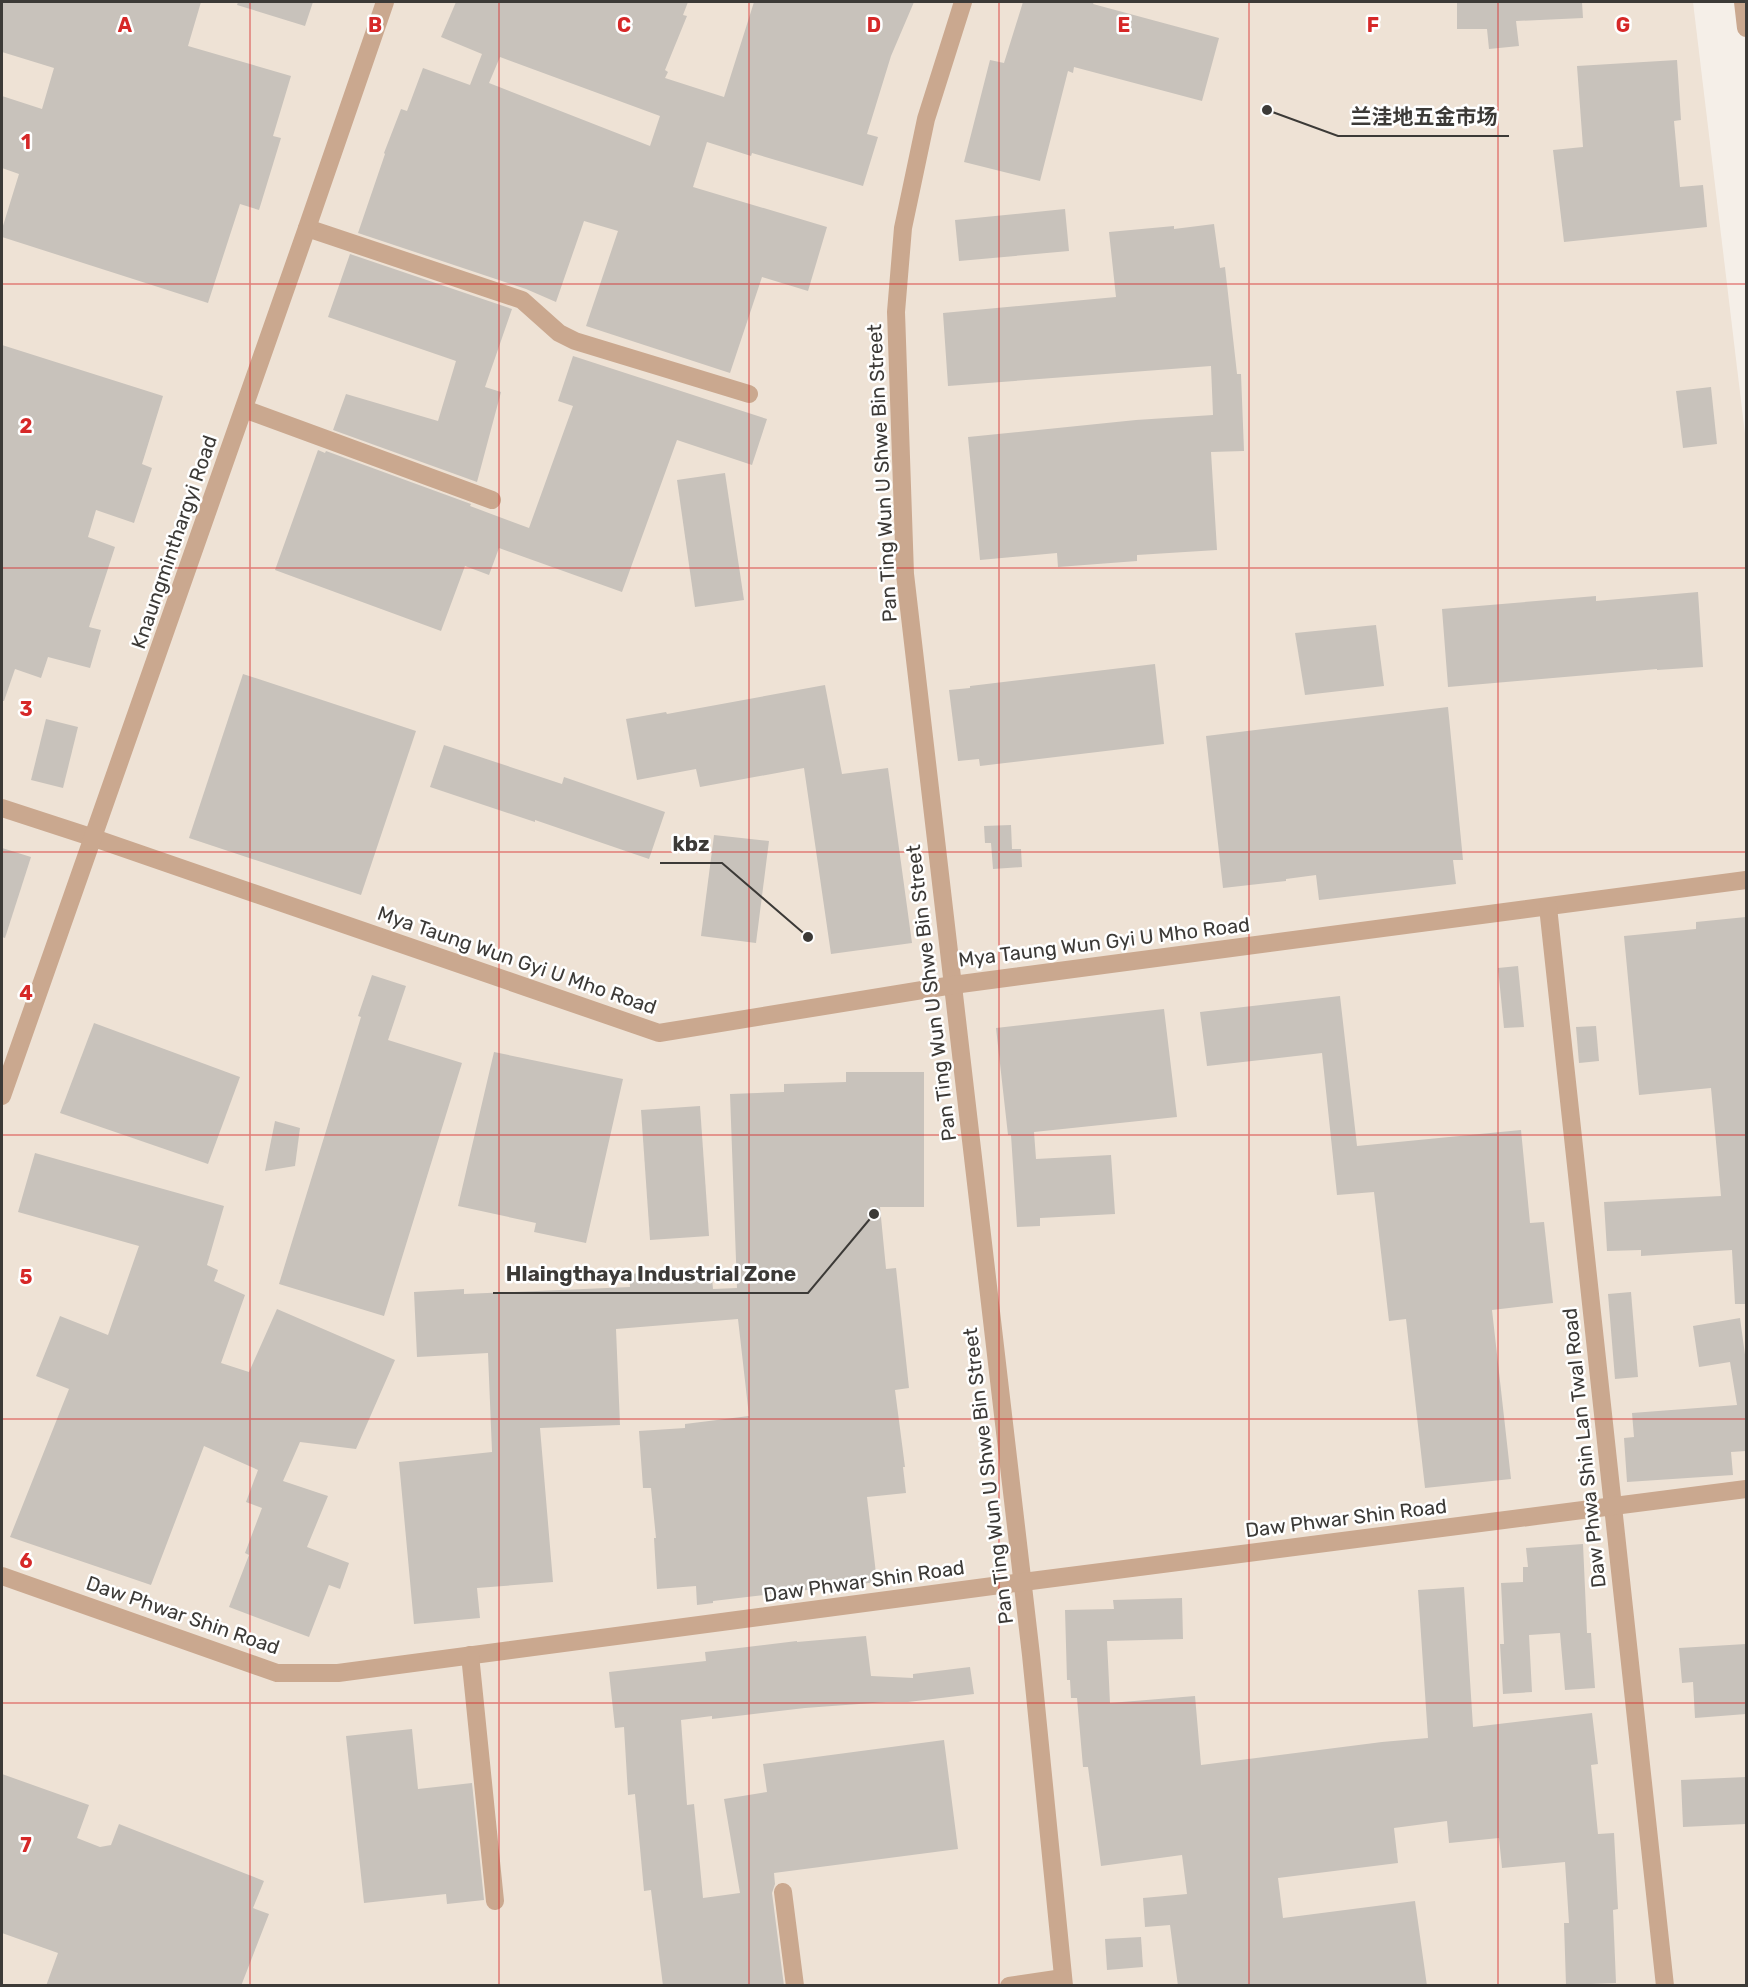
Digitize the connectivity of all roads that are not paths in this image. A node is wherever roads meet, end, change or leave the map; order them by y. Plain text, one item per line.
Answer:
1 (385, 2) edge
2 (963, 2) edge
3 (1743, 2) edge
4 (1746, 28) edge
5 (307, 228) junction
6 (749, 394) dead end
7 (244, 409) junction
8 (492, 500) dead end
9 (2, 808) edge
10 (94, 837) junction
11 (1746, 880) edge
12 (1548, 907) junction
13 (953, 985) junction
14 (2, 1096) edge
15 (1746, 1489) edge
16 (1612, 1507) junction
17 (2, 1576) edge
18 (1023, 1582) junction
19 (470, 1656) junction
20 (783, 1892) dead end
21 (495, 1900) dead end
22 (1064, 1982) edge
23 (795, 1986) edge
24 (1009, 1986) edge
25 (1665, 1986) edge

1 - 5 street, Knaungminthargyi Road
2 - 13 street, Pan Ting Wun U Shwe Bin Street
3 - 4 street
5 - 6 street
5 - 7 street, Knaungminthargyi Road
7 - 8 street
7 - 10 street, Knaungminthargyi Road
9 - 10 street, Mya Taung Wun Gyi U Mho Road
10 - 13 street, Mya Taung Wun Gyi U Mho Road
10 - 14 street, Knaungminthargyi Road
11 - 12 street, Mya Taung Wun Gyi U Mho Road
12 - 13 street, Mya Taung Wun Gyi U Mho Road
12 - 16 street, Daw Phwa Shin Lan Twal Road
13 - 18 street, Pan Ting Wun U Shwe Bin Street
15 - 16 street, Daw Phwar Shin Road
16 - 18 street, Daw Phwar Shin Road
16 - 25 street, Daw Phwa Shin Lan Twal Road
17 - 19 street, Daw Phwar Shin Road
18 - 19 street, Daw Phwar Shin Road
18 - 22 street, Pan Ting Wun U Shwe Bin Street
19 - 21 street
20 - 23 street
22 - 24 street

